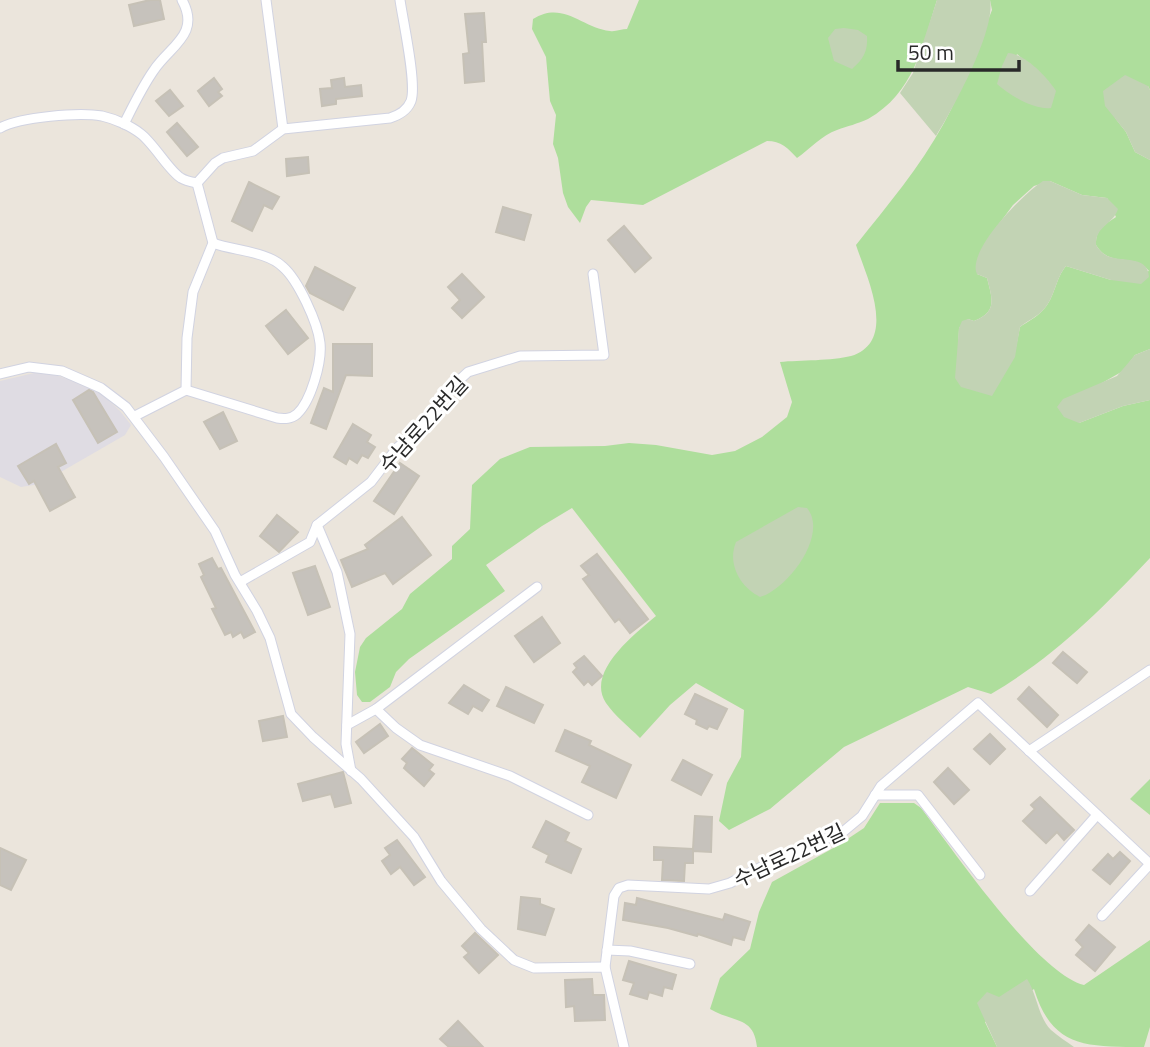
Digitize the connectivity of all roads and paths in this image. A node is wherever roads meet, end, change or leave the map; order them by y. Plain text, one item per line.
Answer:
1 (182, 0) edge
2 (266, 0) edge
3 (400, 0) edge
4 (124, 124) junction
5 (0, 128) edge
6 (283, 130) junction
7 (197, 183) junction
8 (213, 243) junction
9 (593, 274) dead end
10 (0, 374) edge
11 (186, 390) junction
12 (135, 416) junction
13 (317, 525) junction
14 (240, 582) junction
15 (537, 587) dead end
16 (1150, 670) edge
17 (376, 709) junction
18 (347, 725) junction
19 (1029, 751) junction
20 (351, 771) junction
21 (875, 795) junction
22 (1097, 814) junction
23 (588, 815) dead end
24 (980, 875) dead end
25 (1030, 891) dead end
26 (1102, 916) dead end
27 (607, 950) junction
28 (690, 964) dead end
29 (605, 967) junction
30 (624, 1047) edge

1 - 4 lane
2 - 6 lane
3 - 6 lane
4 - 5 lane
4 - 7 lane
6 - 7 lane
7 - 8 lane
8 - 11 lane
8 - 11 lane
9 - 13 lane, 수남로22번길
10 - 12 lane
11 - 12 lane
12 - 14 lane
13 - 14 lane, 수남로22번길
13 - 18 lane
14 - 20 lane
15 - 17 lane
16 - 19 lane
17 - 18 lane
17 - 23 lane
18 - 20 lane
19 - 21 lane, 수남로22번길
19 - 22 lane, 수남로22번길
20 - 29 lane
21 - 24 lane
21 - 27 lane, 수남로22번길
22 - 25 lane
22 - 26 lane, 수남로22번길
27 - 28 lane
27 - 29 lane, 수남로22번길
29 - 30 lane, 수남로22번길

